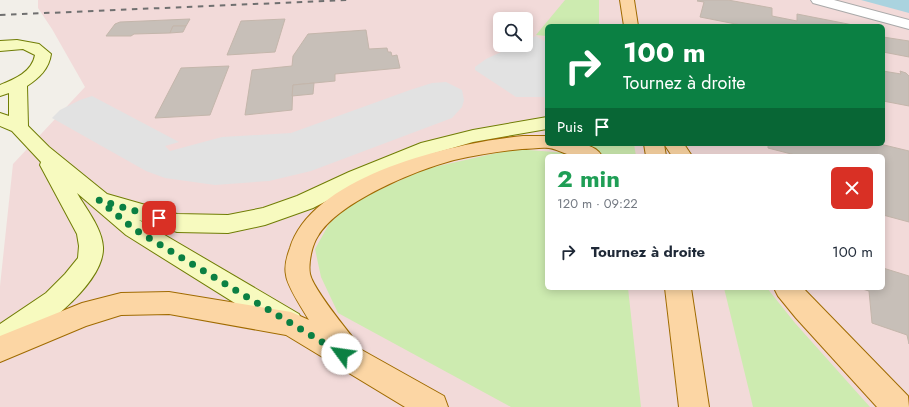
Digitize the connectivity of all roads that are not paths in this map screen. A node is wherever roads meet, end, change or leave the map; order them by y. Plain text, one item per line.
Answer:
1 (627, 0) edge
2 (818, 0) edge
3 (631, 24) edge
4 (909, 24) edge
5 (3, 41) edge
6 (18, 83) junction
7 (0, 91) edge
8 (0, 119) edge
9 (545, 123) edge
10 (19, 127) junction
11 (545, 142) edge
12 (570, 146) edge
13 (42, 152) junction
14 (588, 154) edge
15 (99, 200) junction
16 (669, 290) edge
17 (678, 290) edge
18 (789, 290) edge
19 (682, 322) junction
20 (291, 324) junction
21 (0, 339) edge
22 (0, 349) edge
23 (354, 362) junction
24 (433, 407) edge
25 (694, 407) edge
26 (897, 407) edge

1 - 3 main road
2 - 4 street
5 - 6 main road
6 - 7 main road
6 - 10 main road
8 - 10 main road
9 - 15 main road
10 - 13 main road
11 - 23 main road
12 - 14 main road
13 - 15 main road
13 - 21 main road
15 - 20 main road
16 - 19 main road
17 - 19 main road
18 - 26 main road
19 - 25 main road
20 - 22 main road
20 - 23 main road
23 - 24 main road

